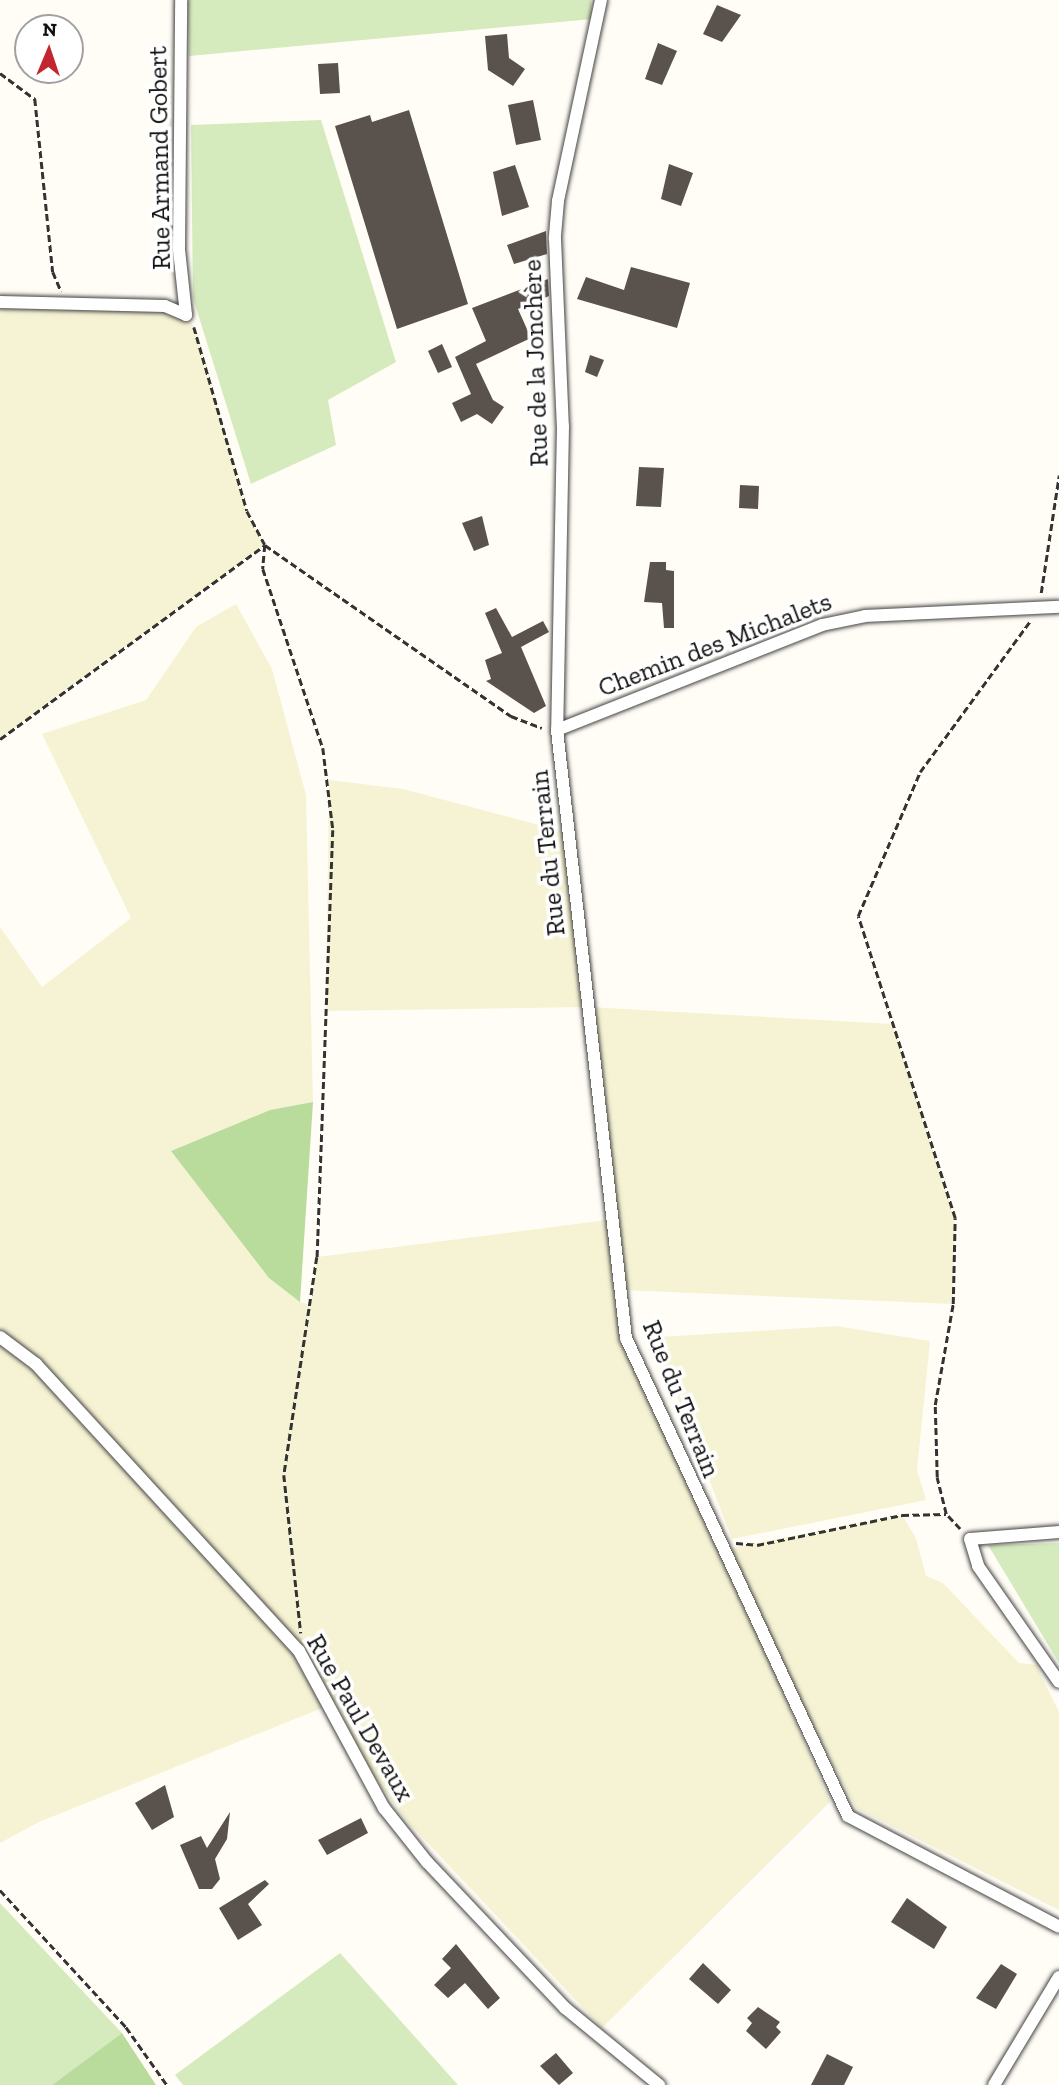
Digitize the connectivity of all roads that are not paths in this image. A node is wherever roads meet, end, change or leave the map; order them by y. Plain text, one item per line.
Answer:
1 (181, 0) edge
2 (600, 0) edge
3 (0, 302) edge
4 (1059, 607) edge
5 (557, 730) junction
6 (0, 1337) edge
7 (1059, 1532) edge
8 (1059, 1682) edge
9 (1059, 1927) edge
10 (1059, 1977) edge
11 (659, 2085) edge
12 (994, 2085) edge

1 - 3 street, Rue Armand Gobert
2 - 5 street, Rue de la Jonchère
4 - 5 street, Chemin des Michalets
5 - 9 street, Rue du Terrain
6 - 11 street, Rue Paul Devaux
7 - 8 street
10 - 12 street

